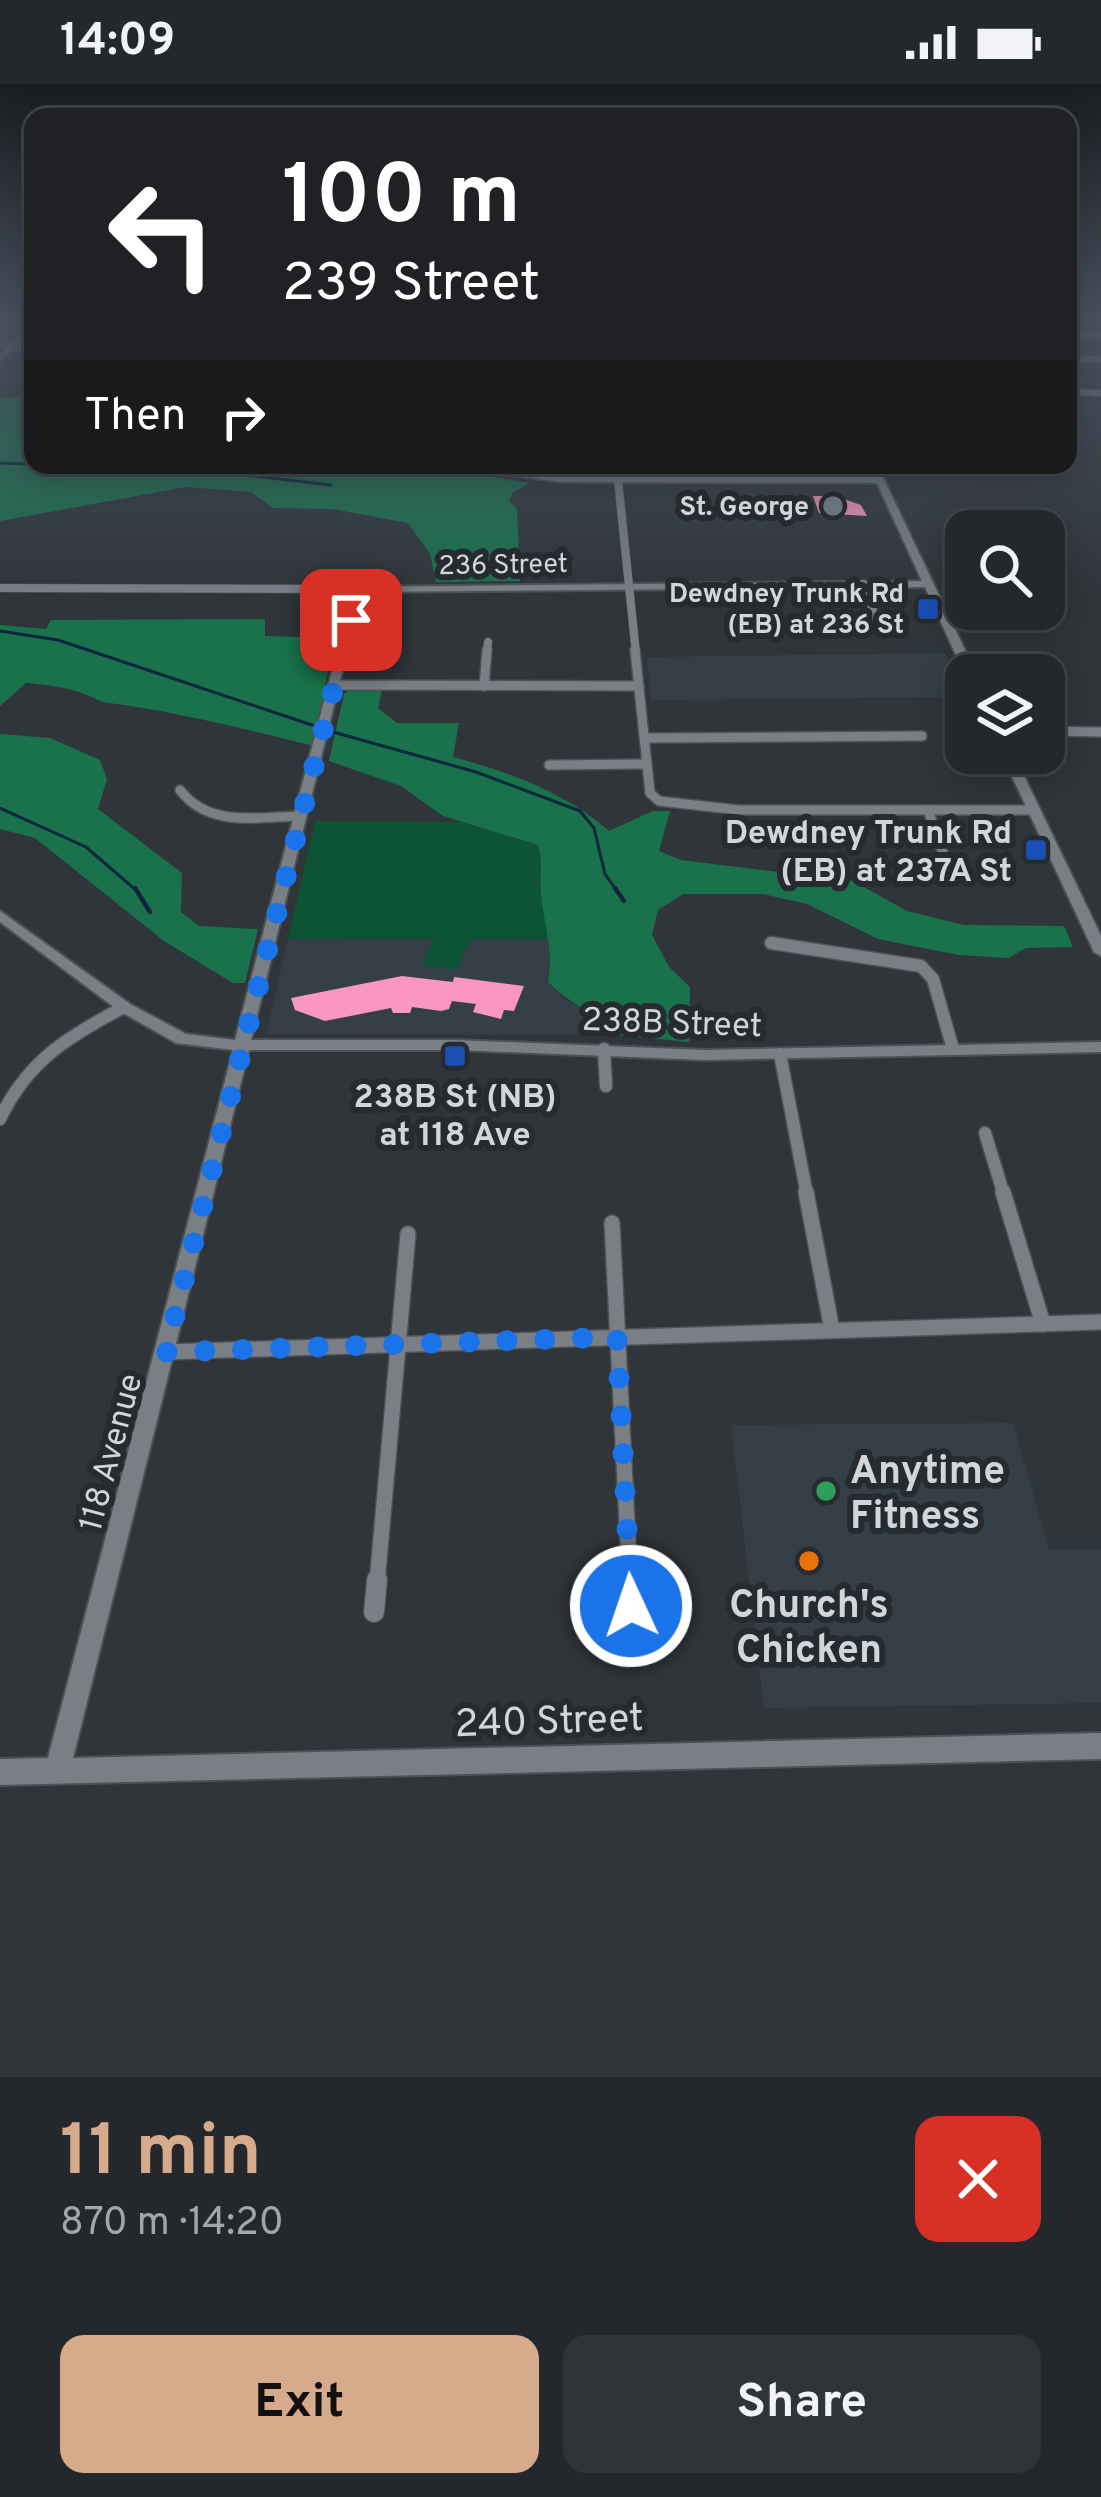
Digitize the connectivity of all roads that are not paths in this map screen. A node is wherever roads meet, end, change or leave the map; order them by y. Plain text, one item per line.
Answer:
1 (503, 474) edge
2 (877, 474) edge
3 (619, 480) junction
4 (880, 480) junction
5 (863, 584) junction
6 (928, 584) junction
7 (629, 586) junction
8 (0, 587) edge
9 (358, 589) junction
10 (835, 617) dead end
11 (488, 642) dead end
12 (960, 654) edge
13 (336, 685) junction
14 (484, 686) junction
15 (639, 686) junction
16 (1065, 731) edge
17 (1101, 732) edge
18 (922, 736) dead end
19 (645, 738) junction
20 (646, 764) junction
21 (549, 765) dead end
22 (1017, 774) edge
23 (180, 790) dead end
24 (928, 810) junction
25 (1034, 810) junction
26 (300, 816) junction
27 (952, 876) dead end
28 (0, 915) edge
29 (771, 944) dead end
30 (1101, 952) edge
31 (124, 1007) junction
32 (241, 1047) junction
33 (1101, 1047) edge
34 (604, 1049) junction
35 (953, 1049) junction
36 (780, 1054) junction
37 (7, 1083) edge
38 (606, 1086) dead end
39 (0, 1120) edge
40 (985, 1133) dead end
41 (612, 1223) dead end
42 (408, 1234) dead end
43 (1101, 1322) edge
44 (1043, 1324) junction
45 (832, 1330) junction
46 (617, 1337) junction
47 (400, 1345) junction
48 (166, 1352) junction
49 (631, 1606) dead end
50 (374, 1612) dead end
51 (1101, 1746) edge
52 (0, 1772) edge
53 (57, 1772) junction

1 - 3 street
2 - 4 street
3 - 4 street
3 - 7 street
4 - 6 street
5 - 6 street, 236 Street
5 - 7 street, 236 Street
5 - 10 street
6 - 12 street
7 - 9 street, 236 Street
7 - 15 street
8 - 9 street, 236 Street
9 - 13 street, 118 Avenue
11 - 14 street
13 - 14 street
13 - 26 street, 118 Avenue
14 - 15 street
15 - 19 street
16 - 17 street
18 - 19 street
19 - 20 street
20 - 21 street
20 - 24 street
22 - 25 street
23 - 26 street
24 - 25 street
24 - 27 street
25 - 30 street
26 - 32 street, 118 Avenue
28 - 31 street, 238B Street
29 - 35 street
31 - 32 street, 238B Street
31 - 37 street
32 - 34 street, 238B Street
32 - 48 street, 118 Avenue
33 - 35 street, 238B Street
34 - 36 street, 238B Street
34 - 38 street
35 - 36 street, 238B Street
36 - 45 street
37 - 39 street
40 - 44 street
41 - 46 street
42 - 47 street
43 - 44 street
44 - 45 street
45 - 46 street
46 - 47 street
46 - 49 street
47 - 48 street
47 - 50 street
48 - 53 street, 118 Avenue
51 - 53 street, 240 Street
52 - 53 street, 240 Street

